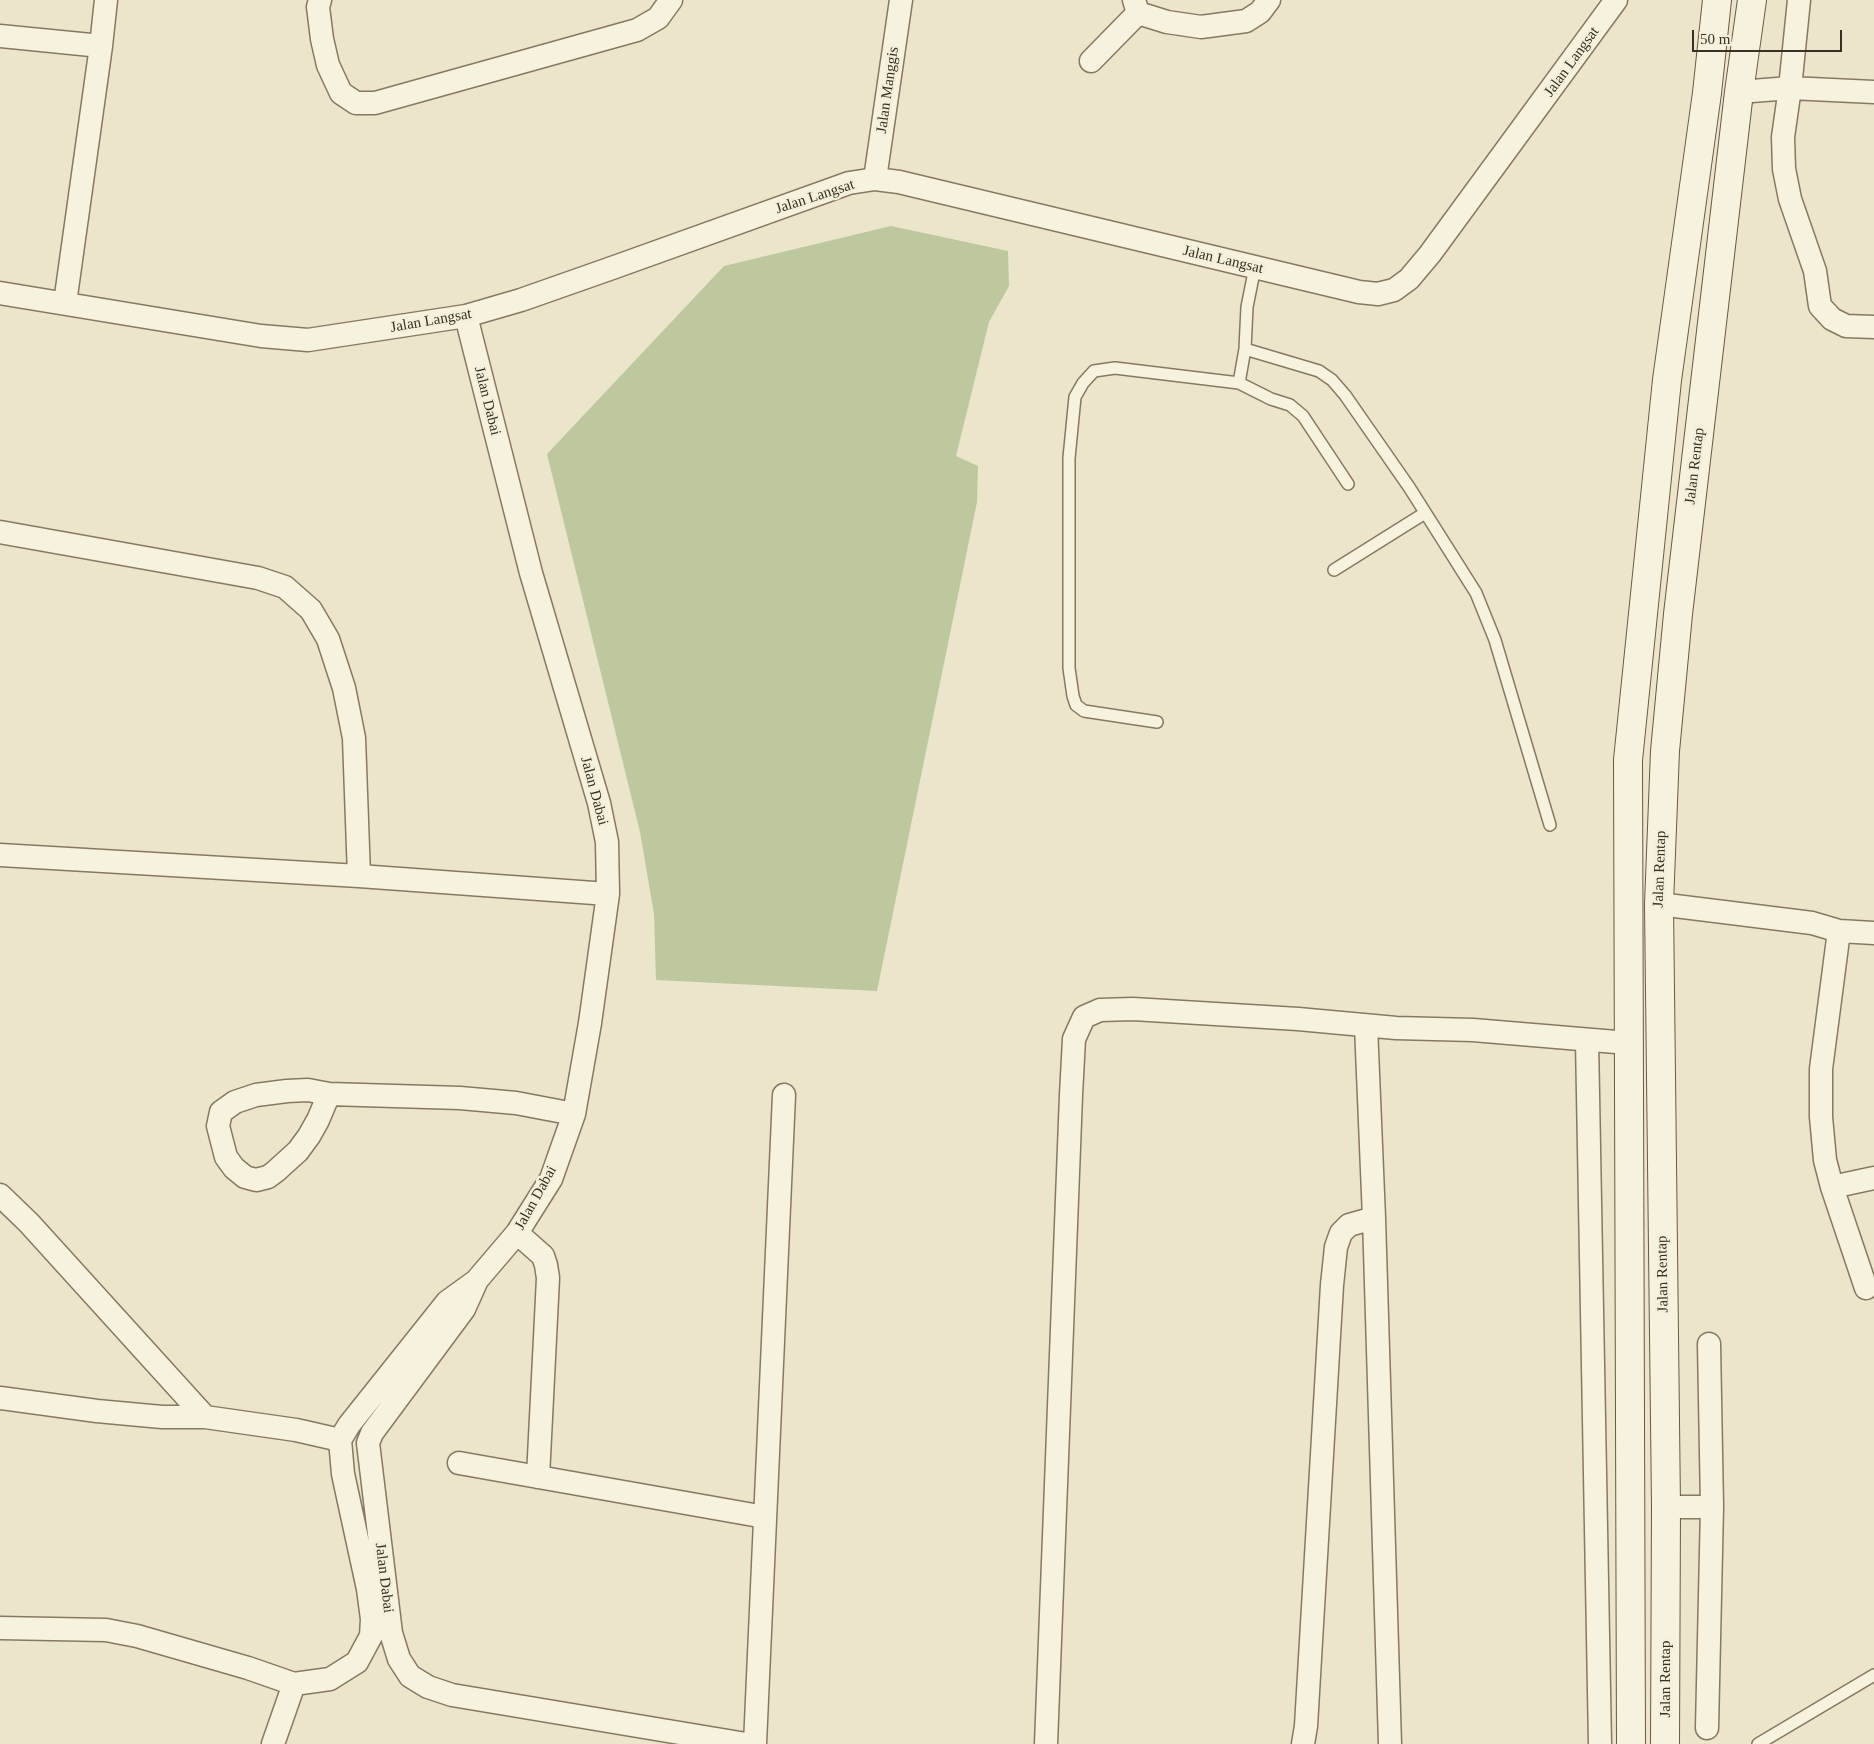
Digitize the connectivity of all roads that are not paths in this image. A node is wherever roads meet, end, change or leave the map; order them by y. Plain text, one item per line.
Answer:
1 (106, 0) edge
2 (320, 0) edge
3 (671, 0) edge
4 (901, 0) edge
5 (1269, 0) edge
6 (1717, 0) edge
7 (1752, 0) edge
8 (1799, 0) edge
9 (1606, 4) edge
10 (1136, 7) edge
11 (0, 36) edge
12 (101, 46) junction
13 (1091, 61) dead end
14 (1790, 88) junction
15 (1739, 92) junction
16 (1874, 92) edge
17 (875, 179) junction
18 (1255, 267) junction
19 (0, 293) edge
20 (65, 303) junction
21 (466, 316) junction
22 (1874, 327) edge
23 (1245, 349) junction
24 (1239, 383) junction
25 (1348, 484) dead end
26 (1425, 513) junction
27 (0, 532) edge
28 (1334, 570) dead end
29 (1157, 722) dead end
30 (1550, 825) dead end
31 (0, 855) edge
32 (359, 876) junction
33 (608, 894) junction
34 (1659, 904) junction
35 (1839, 931) junction
36 (1874, 933) edge
37 (1366, 1026) junction
38 (1587, 1040) junction
39 (1628, 1043) junction
40 (329, 1094) junction
41 (784, 1095) dead end
42 (574, 1114) junction
43 (1874, 1178) edge
44 (1832, 1187) junction
45 (0, 1196) edge
46 (1374, 1218) junction
47 (518, 1233) junction
48 (477, 1280) junction
49 (1866, 1288) dead end
50 (1709, 1344) dead end
51 (0, 1398) edge
52 (205, 1417) junction
53 (340, 1440) junction
54 (459, 1463) dead end
55 (538, 1477) junction
56 (1666, 1507) junction
57 (1712, 1507) junction
58 (765, 1517) junction
59 (0, 1628) edge
60 (1874, 1675) edge
61 (294, 1684) junction
62 (1707, 1728) dead end
63 (273, 1744) edge
64 (746, 1744) edge
65 (755, 1744) edge
66 (1046, 1744) edge
67 (1303, 1744) edge
68 (1390, 1744) edge
69 (1600, 1744) edge
70 (1631, 1744) edge
71 (1666, 1744) edge
72 (1758, 1744) edge

1 - 12 street
2 - 3 street
4 - 17 street, Jalan Manggis
5 - 10 street
6 - 39 main road, Jalan Rentap
7 - 15 main road, Jalan Rentap
8 - 14 street
9 - 18 street, Jalan Langsat
10 - 13 street
11 - 12 street
12 - 20 street
14 - 15 street
14 - 16 street
14 - 22 street
15 - 34 main road, Jalan Rentap
17 - 18 street, Jalan Langsat
17 - 21 street, Jalan Langsat
18 - 23 lane
19 - 20 street, Jalan Langsat
20 - 21 street, Jalan Langsat
21 - 33 street, Jalan Dabai
23 - 24 lane
23 - 26 lane
24 - 25 lane
24 - 29 lane
26 - 28 lane
26 - 30 lane
27 - 32 street
31 - 32 street
32 - 33 street
33 - 42 street, Jalan Dabai
34 - 35 street
34 - 56 main road, Jalan Rentap
35 - 36 street
35 - 44 street
37 - 38 street
37 - 46 street
37 - 66 street
38 - 39 street
38 - 69 street
39 - 70 main road, Jalan Rentap
40 - 40 street
40 - 42 street
41 - 58 street
42 - 47 street, Jalan Dabai
43 - 44 street
44 - 49 street
45 - 52 street
46 - 67 street
46 - 68 street
47 - 48 street, Jalan Dabai
47 - 55 street
48 - 53 street
48 - 64 street, Jalan Dabai
50 - 57 street
51 - 52 street
52 - 53 street
53 - 61 street
54 - 55 street
55 - 58 street
56 - 57 street
56 - 71 main road, Jalan Rentap
57 - 62 street
58 - 65 street
59 - 61 street
60 - 72 lane
61 - 63 street

